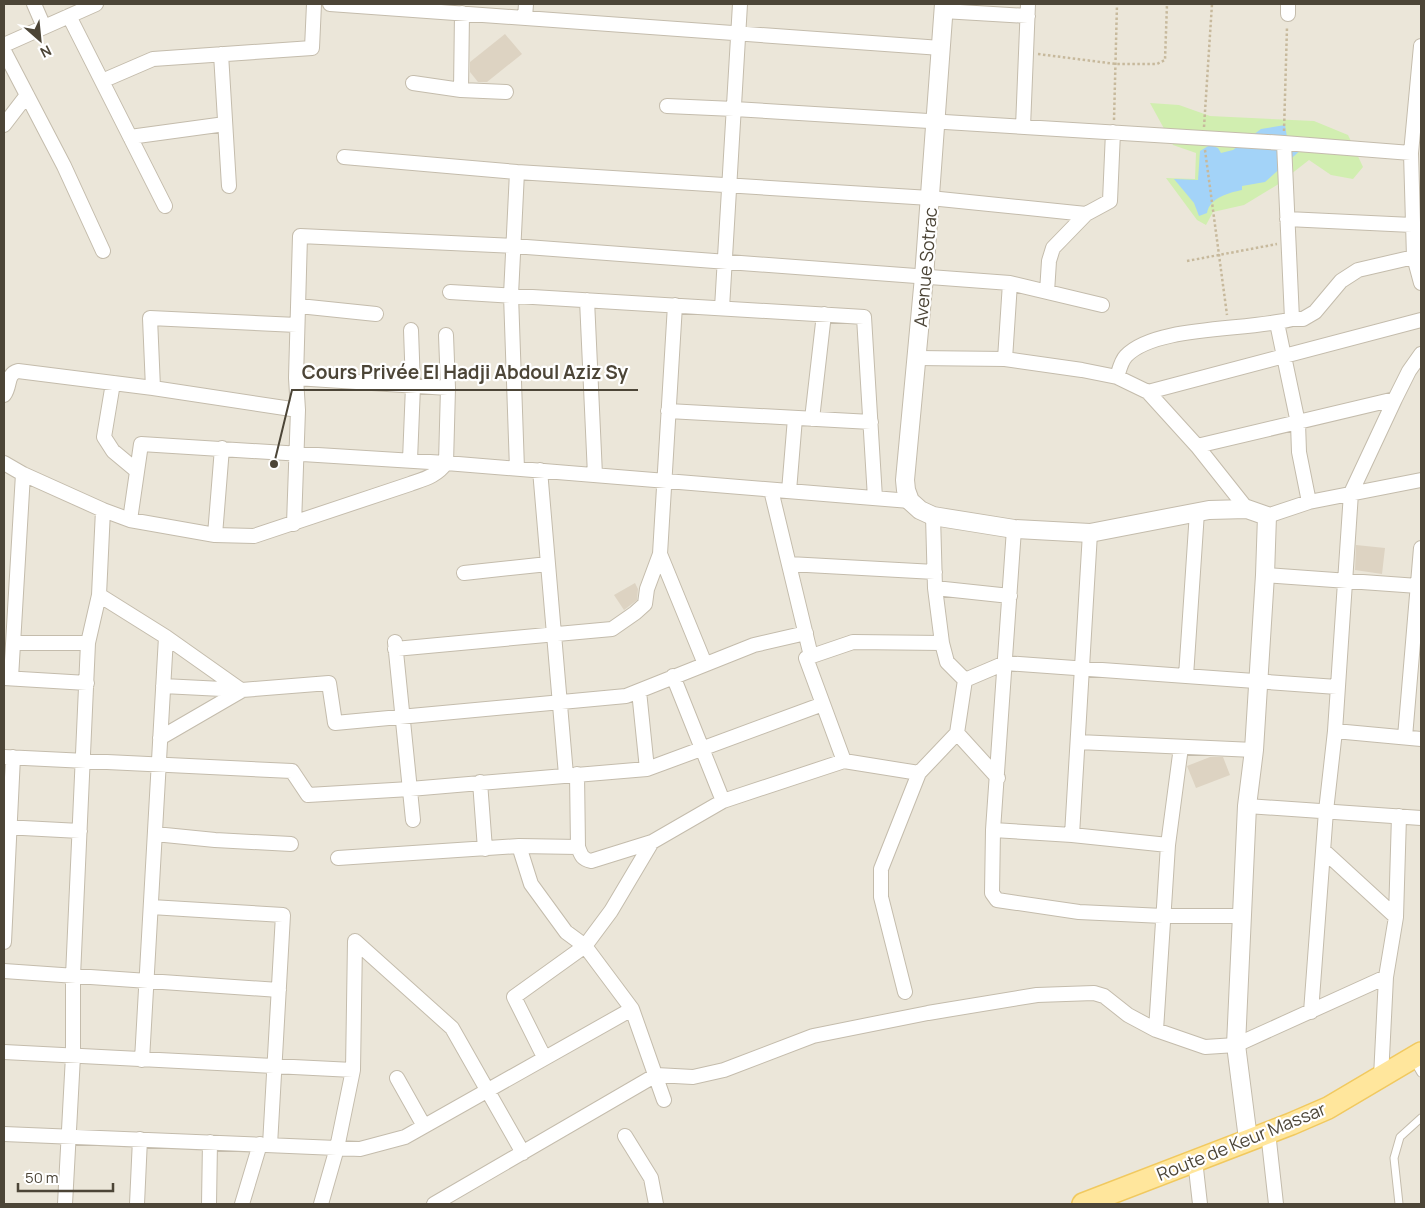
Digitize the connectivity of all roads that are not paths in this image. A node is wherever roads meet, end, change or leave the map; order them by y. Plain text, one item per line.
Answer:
1 (34, 4) edge
2 (96, 4) edge
3 (314, 4) edge
4 (330, 4) edge
5 (740, 4) edge
6 (944, 7) edge
7 (1028, 10) edge
8 (526, 11) edge
9 (462, 13) junction
10 (69, 16) junction
11 (44, 27) junction
12 (738, 33) junction
13 (4, 44) edge
14 (1421, 46) edge
15 (941, 48) junction
16 (4, 51) edge
17 (221, 54) junction
18 (102, 81) junction
19 (413, 83) dead end
20 (461, 90) junction
21 (506, 92) dead end
22 (27, 95) junction
23 (667, 106) dead end
24 (734, 109) junction
25 (936, 121) junction
26 (225, 124) junction
27 (4, 125) edge
28 (1022, 127) junction
29 (1114, 132) junction
30 (130, 137) junction
31 (1284, 143) junction
32 (1411, 153) junction
33 (344, 157) dead end
34 (517, 172) junction
35 (729, 185) junction
36 (230, 186) dead end
37 (930, 198) junction
38 (165, 206) dead end
39 (1086, 214) junction
40 (1287, 219) junction
41 (1412, 225) junction
42 (513, 246) junction
43 (103, 251) dead end
44 (1414, 257) junction
45 (725, 263) junction
46 (924, 277) junction
47 (1010, 283) junction
48 (1421, 284) edge
49 (450, 292) dead end
50 (1047, 292) junction
51 (511, 295) junction
52 (587, 300) junction
53 (675, 305) junction
54 (1102, 305) dead end
55 (299, 306) junction
56 (722, 308) junction
57 (376, 314) dead end
58 (824, 314) junction
59 (1292, 319) junction
60 (1421, 320) edge
61 (1277, 323) junction
62 (297, 325) junction
63 (411, 330) dead end
64 (446, 335) dead end
65 (1421, 354) edge
66 (1283, 356) junction
67 (917, 358) junction
68 (1004, 359) junction
69 (1117, 377) junction
70 (296, 378) junction
71 (113, 383) junction
72 (414, 386) junction
73 (154, 388) junction
74 (448, 388) junction
75 (1148, 392) junction
76 (4, 394) edge
77 (1395, 399) junction
78 (298, 410) junction
79 (668, 411) junction
80 (795, 418) junction
81 (812, 419) junction
82 (870, 422) junction
83 (1298, 423) junction
84 (1197, 446) junction
85 (222, 448) junction
86 (296, 453) junction
87 (410, 460) junction
88 (4, 463) edge
89 (446, 463) junction
90 (517, 468) junction
91 (540, 470) junction
92 (137, 471) junction
93 (23, 474) junction
94 (595, 475) junction
95 (1421, 480) edge
96 (664, 481) junction
97 (771, 490) junction
98 (788, 491) junction
99 (1351, 493) junction
100 (875, 498) junction
101 (910, 501) junction
102 (1309, 502) junction
103 (1247, 509) junction
104 (103, 510) junction
105 (1197, 512) junction
106 (933, 516) junction
107 (1267, 516) junction
108 (130, 520) junction
109 (294, 524) junction
110 (1014, 529) junction
111 (1090, 533) junction
112 (215, 535) junction
113 (1421, 548) edge
114 (660, 554) junction
115 (548, 564) junction
116 (789, 564) junction
117 (935, 572) junction
118 (464, 573) dead end
119 (1265, 575) junction
120 (1345, 581) junction
121 (1418, 586) junction
122 (935, 588) junction
123 (99, 595) junction
124 (1010, 596) junction
125 (9, 609) edge
126 (806, 633) junction
127 (554, 635) junction
128 (166, 637) junction
129 (13, 643) junction
130 (88, 643) junction
131 (942, 643) junction
132 (811, 656) junction
133 (1005, 663) junction
134 (704, 664) junction
135 (1082, 668) junction
136 (1416, 672) edge
137 (673, 676) junction
138 (1186, 676) junction
139 (7, 678) edge
140 (965, 680) junction
141 (1257, 682) junction
142 (87, 683) junction
143 (163, 686) junction
144 (1338, 687) junction
145 (242, 690) junction
146 (639, 690) junction
147 (559, 702) junction
148 (823, 704) junction
149 (401, 717) junction
150 (1335, 731) junction
151 (957, 733) junction
152 (1405, 737) junction
153 (160, 738) junction
154 (1421, 739) edge
155 (1078, 742) junction
156 (1182, 747) junction
157 (702, 750) junction
158 (1254, 750) junction
159 (8, 757) edge
160 (844, 761) junction
161 (82, 762) junction
162 (159, 765) junction
163 (647, 769) junction
164 (919, 773) junction
165 (571, 775) junction
166 (998, 778) junction
167 (480, 782) junction
168 (410, 789) junction
169 (723, 801) junction
170 (1247, 806) junction
171 (1326, 811) junction
172 (1399, 816) junction
173 (1421, 818) edge
174 (413, 820) dead end
175 (6, 827) edge
176 (993, 830) junction
177 (80, 831) junction
178 (155, 834) junction
179 (1072, 834) junction
180 (652, 842) junction
181 (292, 844) dead end
182 (519, 846) junction
183 (578, 846) junction
184 (1168, 846) junction
185 (485, 849) junction
186 (1324, 852) junction
187 (338, 858) dead end
188 (5, 899) edge
189 (151, 907) junction
190 (1163, 916) junction
191 (1243, 916) junction
192 (1396, 917) junction
193 (4, 942) edge
194 (585, 946) junction
195 (4, 971) edge
196 (73, 976) junction
197 (1386, 977) junction
198 (147, 981) junction
199 (278, 990) junction
200 (906, 992) dead end
201 (632, 1009) junction
202 (1311, 1012) junction
203 (1156, 1030) junction
204 (1236, 1045) junction
205 (4, 1052) edge
206 (73, 1056) junction
207 (544, 1058) junction
208 (142, 1060) junction
209 (1418, 1062) edge
210 (274, 1066) junction
211 (353, 1070) junction
212 (656, 1075) junction
213 (1381, 1077) junction
214 (397, 1078) dead end
215 (487, 1090) junction
216 (664, 1100) dead end
217 (1421, 1118) edge
218 (424, 1126) junction
219 (1268, 1132) junction
220 (4, 1134) edge
221 (69, 1136) junction
222 (625, 1136) dead end
223 (140, 1139) junction
224 (1248, 1140) junction
225 (210, 1142) junction
226 (265, 1145) junction
227 (338, 1148) junction
228 (523, 1153) junction
229 (1195, 1160) junction
230 (442, 1202) edge
231 (65, 1204) edge
232 (137, 1204) edge
233 (209, 1204) edge
234 (242, 1204) edge
235 (321, 1204) edge
236 (656, 1204) edge
237 (1082, 1204) edge
238 (1200, 1204) edge
239 (1276, 1204) edge
240 (1399, 1204) edge

1 - 11 street
2 - 10 street
3 - 17 street
4 - 9 street
5 - 12 street
6 - 7 street
6 - 15 street, Avenue Sotrac
7 - 28 street
8 - 9 street
8 - 12 street
9 - 20 street
10 - 11 street
10 - 18 street
11 - 13 street
12 - 15 street
12 - 24 street
14 - 32 street
15 - 25 street, Avenue Sotrac
16 - 22 street
17 - 18 street
17 - 26 street
18 - 30 street
19 - 20 street
20 - 21 street
22 - 27 street
22 - 43 street
23 - 24 street
24 - 25 street
24 - 35 street
25 - 28 street
25 - 37 street, Avenue Sotrac
26 - 30 street
26 - 36 street
28 - 29 street
29 - 31 street
29 - 39 street
30 - 38 street
31 - 32 street
31 - 40 street
32 - 41 street
33 - 34 street
34 - 35 street
34 - 42 street
35 - 37 street
35 - 45 street
37 - 39 street
37 - 46 street, Avenue Sotrac
39 - 50 street
40 - 41 street
40 - 59 street
41 - 44 street
42 - 45 street
42 - 51 street
42 - 55 street
44 - 48 street
44 - 59 street
45 - 46 street
45 - 56 street
46 - 47 street
46 - 67 street, Avenue Sotrac
47 - 50 street
47 - 68 street
49 - 51 street
50 - 54 street
51 - 52 street
51 - 90 street
52 - 53 street
52 - 94 street
53 - 56 street
53 - 79 street
55 - 57 street
55 - 62 street
56 - 58 street
58 - 81 street
58 - 82 street
59 - 61 street
60 - 66 street
61 - 66 street
61 - 69 street
62 - 70 street
62 - 73 street
63 - 72 street
64 - 74 street
65 - 77 street
66 - 75 street
66 - 83 street
67 - 68 street
67 - 101 street, Avenue Sotrac
68 - 69 street
69 - 75 street
70 - 72 street
70 - 78 street
71 - 73 street
71 - 76 street
71 - 92 street
72 - 74 street
72 - 87 street
73 - 78 street
74 - 89 street
75 - 84 street
77 - 83 street
77 - 99 street
78 - 86 street
79 - 80 street
79 - 96 street
80 - 81 street
80 - 98 street
81 - 82 street
82 - 100 street
83 - 84 street
83 - 102 street
84 - 103 street
85 - 86 street
85 - 92 street
85 - 112 street
86 - 87 street
86 - 109 street
87 - 89 street
88 - 93 street
89 - 90 street
89 - 109 street
90 - 91 street
91 - 94 street
91 - 115 street
92 - 108 street
93 - 104 street
93 - 125 street
94 - 96 street
95 - 99 street
96 - 97 street
96 - 114 street
97 - 98 street
97 - 116 street
98 - 100 street
99 - 102 street
99 - 120 street
100 - 101 street
101 - 106 street
102 - 107 street
103 - 105 street
103 - 107 street
104 - 108 street
104 - 123 street
105 - 111 street
105 - 138 street
106 - 110 street
106 - 117 street
107 - 119 street
108 - 112 street
109 - 112 street
110 - 111 street
110 - 124 street
111 - 135 street
113 - 121 street
114 - 127 street
114 - 134 street
115 - 118 street
115 - 127 street
116 - 117 street
116 - 126 street
117 - 122 street
119 - 120 street
119 - 141 street
120 - 121 street
120 - 144 street
121 - 136 street
122 - 124 street
122 - 131 street
123 - 128 street
123 - 130 street
124 - 133 street
125 - 129 street
126 - 132 street
126 - 134 street
127 - 147 street
127 - 149 street
128 - 143 street
128 - 145 street
129 - 130 street
129 - 139 street
130 - 142 street
131 - 132 street
131 - 140 street
132 - 148 street
133 - 135 street
133 - 140 street
133 - 166 street
134 - 137 street
135 - 138 street
135 - 155 street
136 - 152 street
137 - 146 street
137 - 157 street
138 - 141 street
139 - 142 street
140 - 151 street
141 - 144 street
141 - 158 street
142 - 161 street
143 - 145 street
143 - 153 street
144 - 150 street
145 - 149 street
145 - 153 street
146 - 147 street
146 - 163 street
147 - 149 street
147 - 165 street
148 - 157 street
148 - 160 street
149 - 168 street
150 - 152 street
150 - 171 street
151 - 164 street
151 - 166 street
152 - 154 street
153 - 162 street
155 - 156 street
155 - 179 street
156 - 158 street
156 - 184 street
157 - 163 street
157 - 169 street
158 - 170 street
159 - 161 street
159 - 175 street
160 - 164 street
160 - 169 street
161 - 162 street
161 - 177 street
162 - 168 street
162 - 178 street
163 - 165 street
164 - 200 street
165 - 167 street
165 - 183 street
166 - 176 street
167 - 168 street
167 - 185 street
168 - 174 street
169 - 180 street
170 - 171 street
170 - 191 street
171 - 172 street
171 - 186 street
172 - 173 street
172 - 192 street
175 - 177 street
175 - 188 street
176 - 179 street
176 - 190 street
177 - 196 street
178 - 181 street
178 - 189 street
179 - 184 street
180 - 183 street
180 - 194 street
182 - 183 street
182 - 185 street
182 - 194 street
184 - 190 street
185 - 187 street
186 - 192 street
186 - 202 street
188 - 193 street
189 - 198 street
189 - 199 street
190 - 191 street
190 - 203 street
191 - 204 street
192 - 197 street
194 - 201 street
194 - 207 street
195 - 196 street
196 - 198 street
196 - 206 street
197 - 202 street
197 - 213 street
198 - 199 street
198 - 208 street
199 - 210 street
201 - 207 street
201 - 212 street
202 - 204 street
203 - 204 street
203 - 212 street
204 - 224 street
205 - 206 street
206 - 208 street
206 - 221 street
207 - 215 street
208 - 210 street
209 - 213 main road, Route de Keur Massar
210 - 211 street
210 - 226 street
211 - 215 street
211 - 227 street
212 - 216 street
212 - 228 street
213 - 219 main road, Route de Keur Massar
214 - 218 street
215 - 218 street
215 - 228 street
217 - 240 lane
218 - 227 street
219 - 224 main road, Route de Keur Massar
219 - 239 street
220 - 221 street
221 - 223 street
221 - 231 street
222 - 236 street
223 - 225 street
223 - 232 street
224 - 229 main road, Route de Keur Massar
225 - 226 street
225 - 233 street
226 - 227 street
226 - 234 street
227 - 235 street
228 - 230 street
229 - 237 main road, Route de Keur Massar
229 - 238 street

